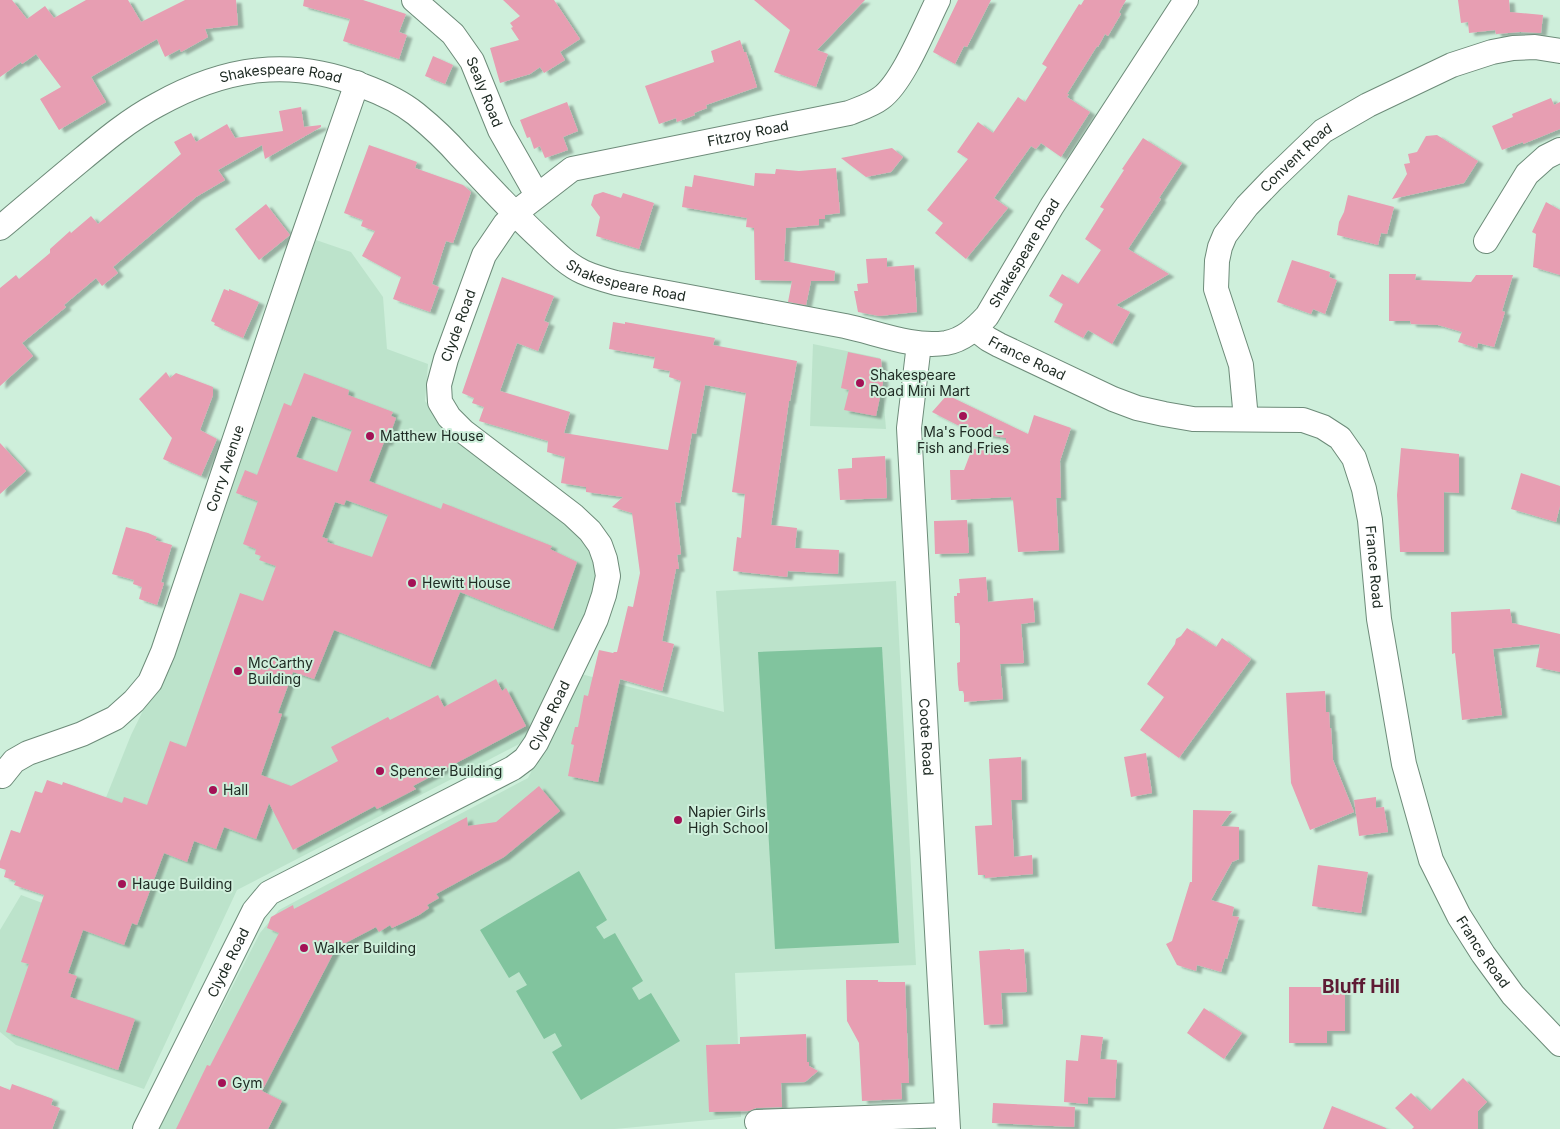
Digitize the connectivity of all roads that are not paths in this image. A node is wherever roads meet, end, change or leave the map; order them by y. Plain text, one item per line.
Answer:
1 (414, 0) edge
2 (938, 0) edge
3 (1186, 0) edge
4 (1560, 51) edge
5 (357, 83) junction
6 (1560, 150) edge
7 (537, 195) junction
8 (515, 214) junction
9 (0, 228) edge
10 (1486, 241) dead end
11 (975, 329) junction
12 (918, 344) junction
13 (1246, 419) junction
14 (2, 776) dead end
15 (1560, 1044) edge
16 (757, 1122) dead end
17 (948, 1122) edge
18 (145, 1129) edge

1 - 7 street, Sealy Road
2 - 7 street, Fitzroy Road
3 - 11 street, Shakespeare Road
4 - 13 street, Convent Road
5 - 8 street, Shakespeare Road
5 - 9 street, Shakespeare Road
5 - 14 street, Corry Avenue
6 - 10 street
7 - 8 street, Fitzroy Road
8 - 12 street, Shakespeare Road
8 - 18 street, Clyde Road
11 - 12 street, Shakespeare Road
11 - 13 street, France Road
12 - 17 street, Coote Road
13 - 15 street, France Road
16 - 17 street

